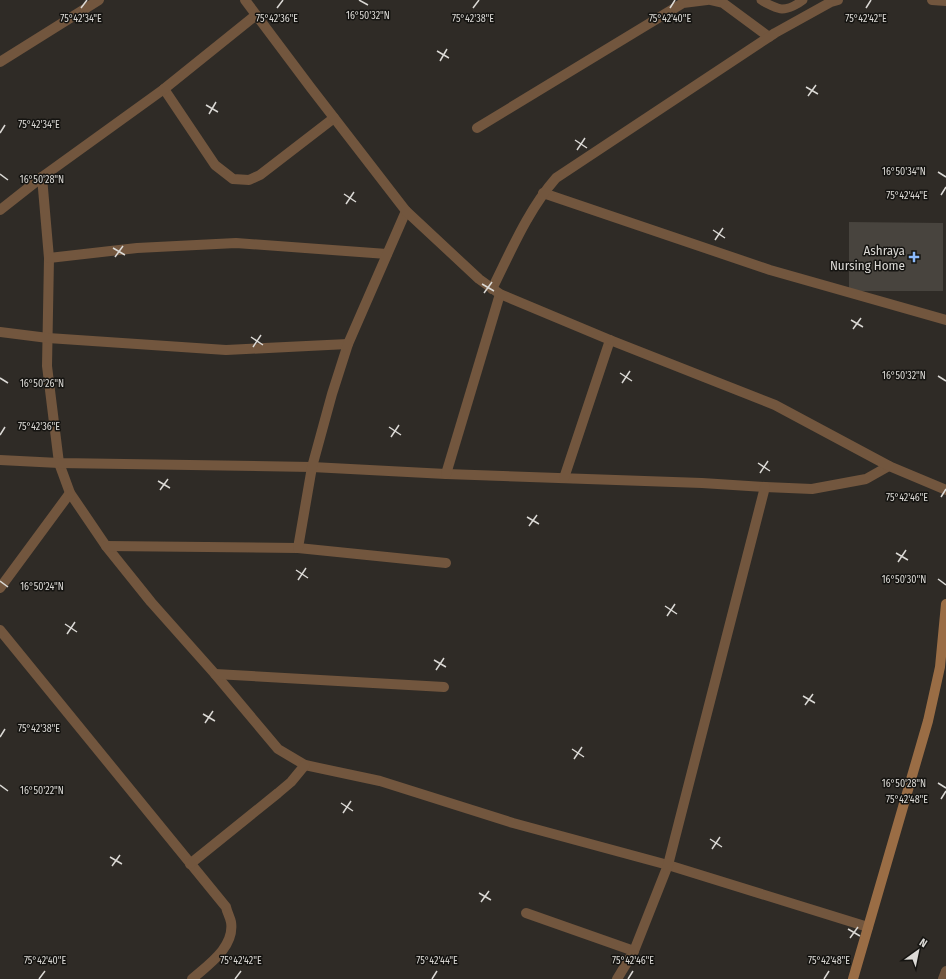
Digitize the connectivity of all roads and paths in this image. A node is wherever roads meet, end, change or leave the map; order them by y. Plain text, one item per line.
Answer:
1 (99, 0) edge
2 (245, 0) edge
3 (707, 0) edge
4 (710, 0) edge
5 (761, 0) edge
6 (803, 0) edge
7 (838, 0) edge
8 (932, 0) edge
9 (946, 1) edge
10 (256, 15) junction
11 (769, 37) junction
12 (0, 62) edge
13 (164, 89) junction
14 (334, 118) junction
15 (477, 128) dead end
16 (42, 177) junction
17 (543, 193) junction
18 (2, 204) edge
19 (406, 211) junction
20 (387, 254) junction
21 (49, 258) junction
22 (496, 292) junction
23 (946, 320) edge
24 (0, 332) edge
25 (48, 338) junction
26 (610, 340) junction
27 (348, 344) junction
28 (0, 460) edge
29 (59, 463) junction
30 (888, 466) junction
31 (312, 467) junction
32 (446, 474) junction
33 (564, 478) junction
34 (765, 488) junction
35 (946, 490) edge
36 (70, 493) junction
37 (106, 546) junction
38 (298, 548) junction
39 (446, 563) dead end
40 (0, 588) edge
41 (946, 604) edge
42 (0, 630) edge
43 (943, 669) edge
44 (215, 674) junction
45 (444, 687) dead end
46 (305, 765) junction
47 (190, 864) junction
48 (668, 865) junction
49 (526, 913) dead end
50 (868, 926) junction
51 (634, 951) junction
52 (946, 971) edge
53 (192, 979) edge
54 (617, 979) edge
55 (853, 979) edge
56 (943, 979) edge

1 - 12 street
2 - 10 street
3 - 15 street
4 - 11 street
5 - 6 lane
7 - 11 street
8 - 9 street
10 - 13 street
10 - 14 street
11 - 17 street
13 - 14 street
13 - 16 street
14 - 19 street
16 - 18 street
16 - 21 street
17 - 22 street
17 - 23 street
19 - 20 street
19 - 22 street
20 - 21 street
20 - 27 street
21 - 25 street
22 - 26 street
22 - 32 street
24 - 25 street
25 - 27 street
25 - 29 street
26 - 30 street
26 - 33 street
27 - 31 street
28 - 29 street
29 - 31 street
29 - 36 street
30 - 34 street
30 - 35 street
31 - 32 street
31 - 38 street
32 - 33 street
33 - 34 street
34 - 48 street
36 - 37 street
36 - 40 street
37 - 38 street
37 - 44 street
38 - 39 street
41 - 43 main road
42 - 47 street
43 - 50 main road
44 - 45 street
44 - 46 street
46 - 47 street
46 - 48 street
47 - 53 street
48 - 50 street
48 - 51 street
49 - 51 street
50 - 55 main road
51 - 54 street
52 - 56 street

